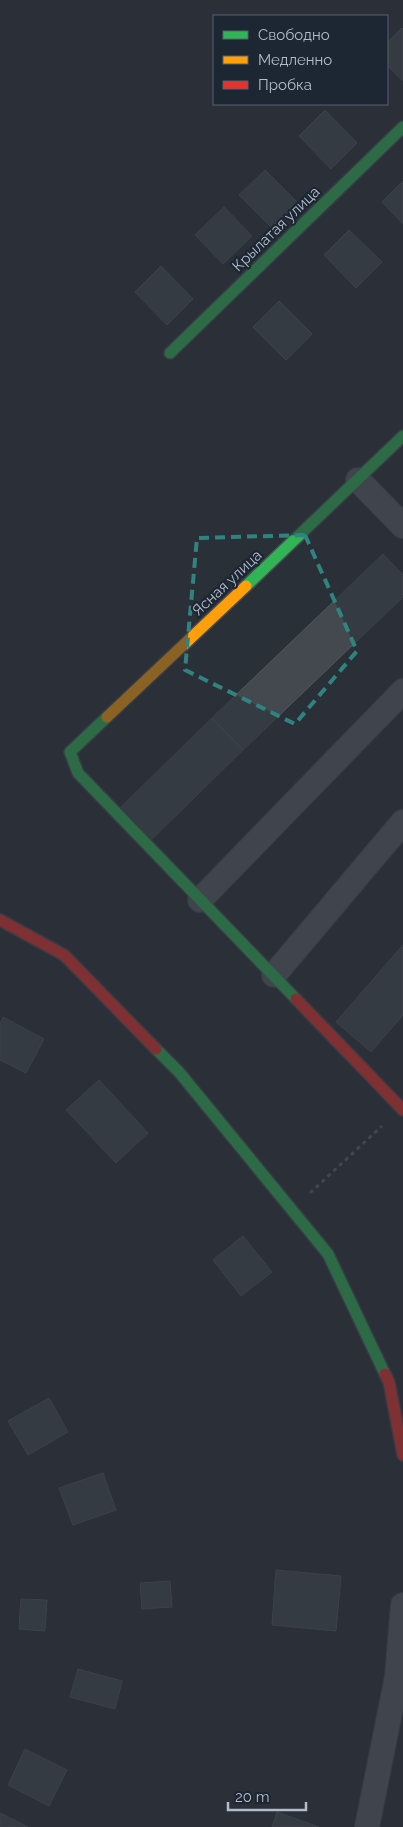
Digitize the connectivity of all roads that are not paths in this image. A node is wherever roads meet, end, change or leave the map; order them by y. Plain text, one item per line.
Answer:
1 (403, 127) edge
2 (170, 353) dead end
3 (403, 436) edge
4 (358, 480) junction
5 (403, 526) edge
6 (403, 691) edge
7 (403, 822) edge
8 (200, 900) junction
9 (0, 920) edge
10 (274, 975) junction
11 (402, 1109) edge
12 (403, 1455) edge
13 (403, 1605) edge
14 (367, 1827) edge

1 - 2 street, Крылатая улица
3 - 4 street, Ясная улица
4 - 5 street
4 - 8 street, Ясная улица
6 - 8 street
7 - 10 street
8 - 10 street
9 - 12 street
10 - 11 street
13 - 14 street

